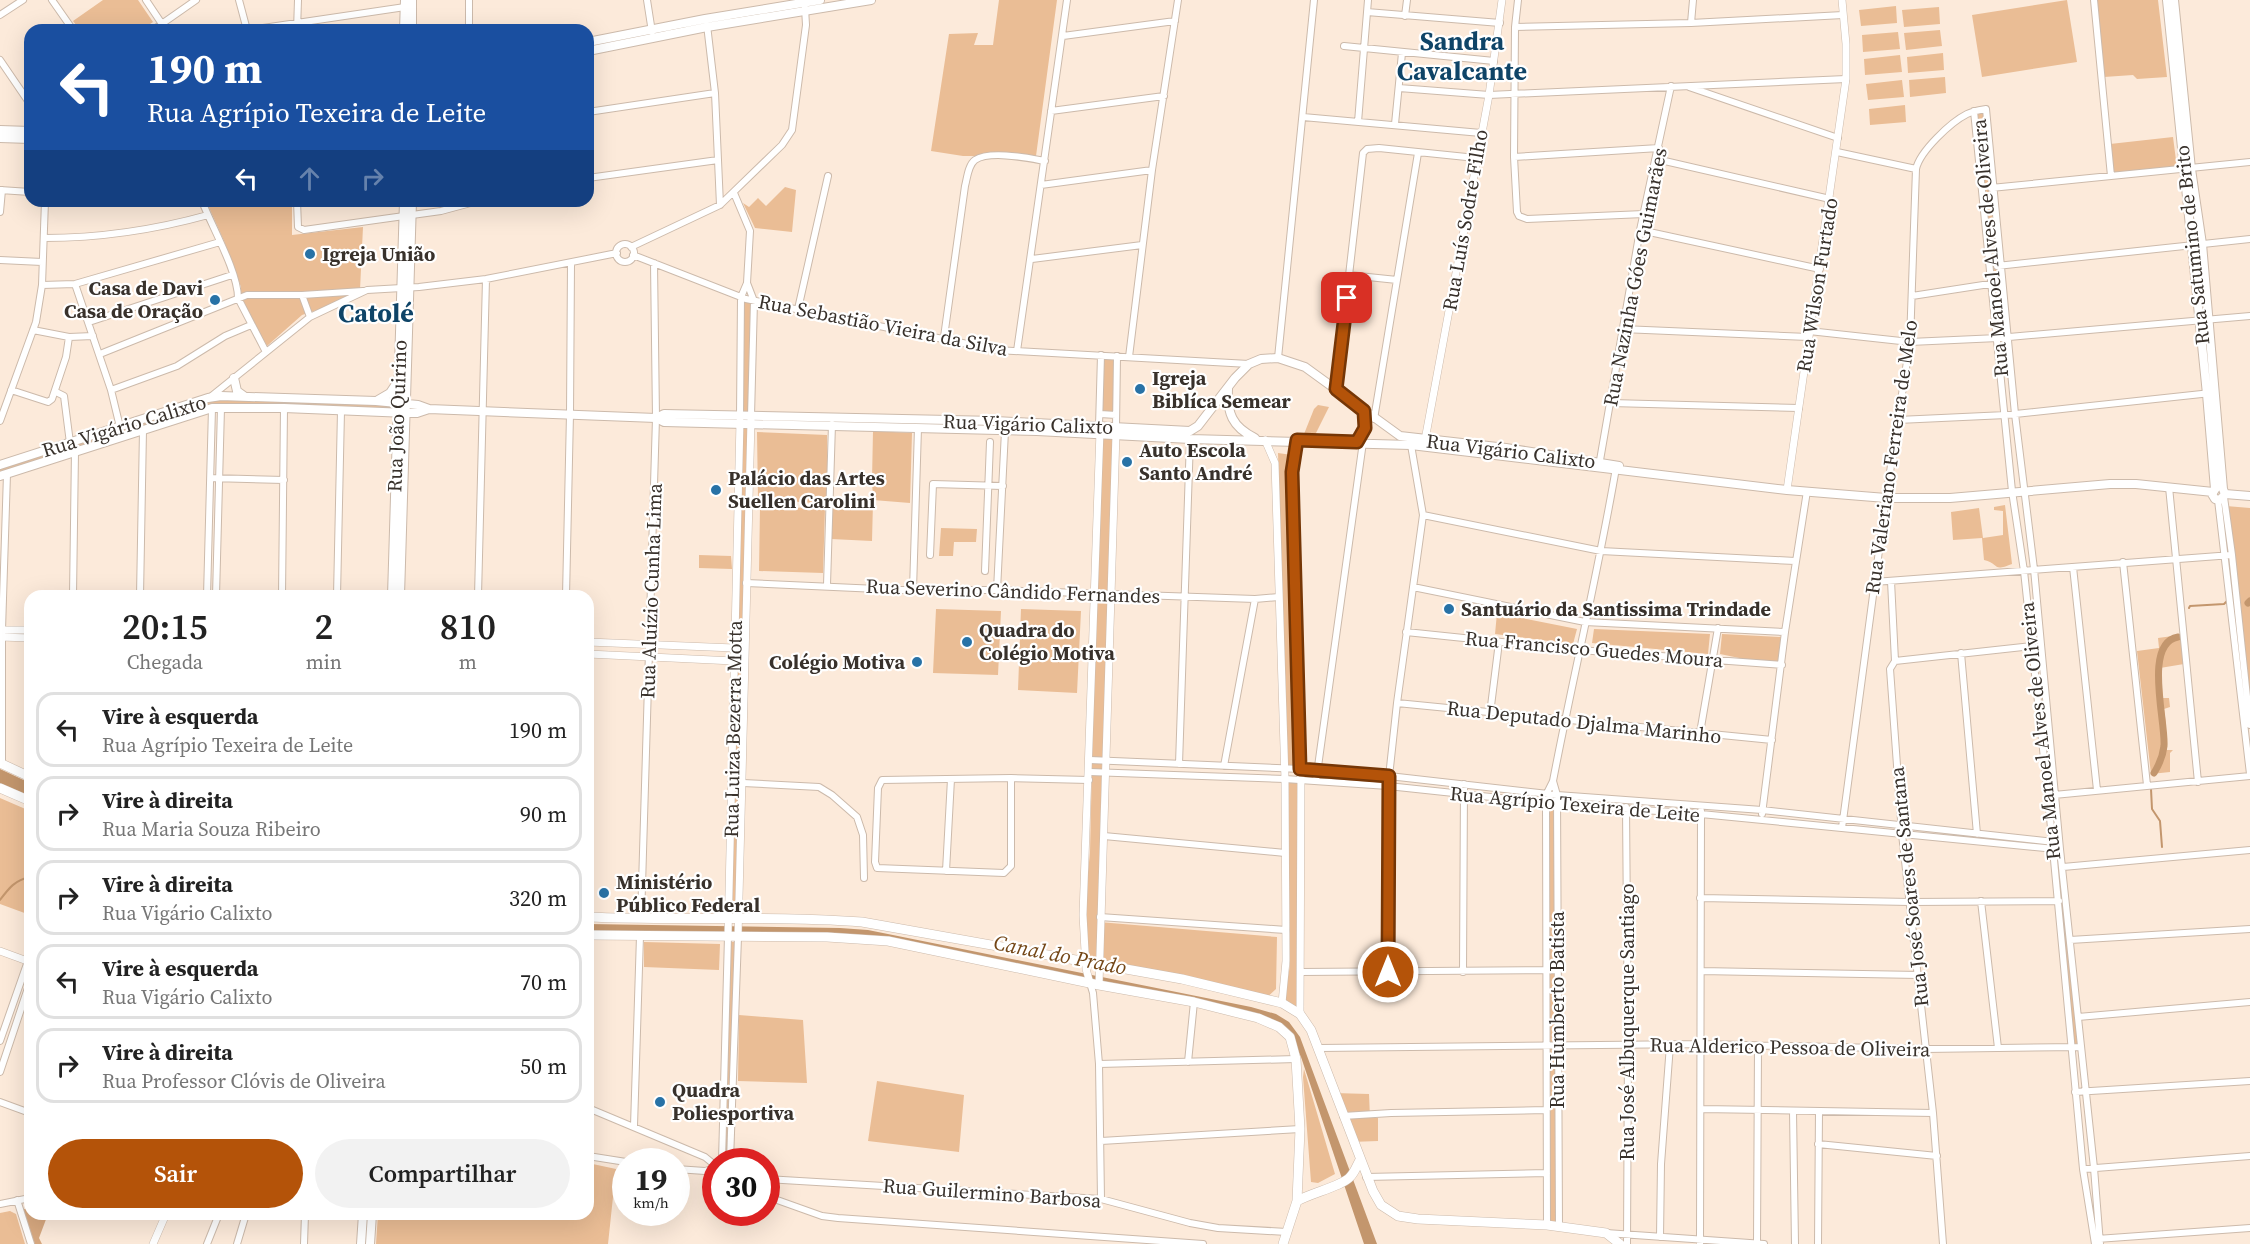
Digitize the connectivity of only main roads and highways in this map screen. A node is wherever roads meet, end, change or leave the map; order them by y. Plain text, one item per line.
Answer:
1 (412, 0) edge
2 (820, 0) edge
3 (871, 0) edge
4 (2167, 0) edge
5 (2174, 0) edge
6 (405, 4) edge
7 (805, 7) junction
8 (404, 24) edge
9 (412, 24) edge
10 (652, 34) junction
11 (594, 41) edge
12 (594, 49) edge
13 (2178, 73) junction
14 (0, 130) edge
15 (24, 131) edge
16 (0, 138) edge
17 (24, 139) edge
18 (2188, 170) junction
19 (406, 207) edge
20 (410, 207) edge
21 (408, 216) junction
22 (406, 288) junction
23 (2204, 320) junction
24 (234, 378) road end
25 (399, 380) junction
26 (1228, 388) junction
27 (244, 396) junction
28 (376, 401) junction
29 (402, 403) junction
30 (429, 410) junction
31 (1364, 411) junction
32 (402, 413) junction
33 (832, 422) junction
34 (1100, 430) junction
35 (1116, 431) junction
36 (1261, 440) junction
37 (1360, 442) junction
38 (73, 447) junction
39 (1599, 464) junction
40 (0, 465) edge
41 (3, 475) edge
42 (2219, 493) junction
43 (2250, 496) edge
44 (392, 590) edge
45 (400, 590) edge
46 (1, 764) edge
47 (24, 774) edge
48 (0, 788) edge
49 (24, 798) edge
50 (594, 917) edge
51 (594, 935) edge
52 (1358, 1163) junction
53 (1297, 1202) junction
54 (363, 1220) edge
55 (372, 1220) edge
56 (361, 1244) edge
57 (370, 1244) edge
58 (1283, 1244) edge
59 (1620, 1244) edge

1 - 9 main road
2 - 7 main road
3 - 7 main road
4 - 13 main road, Rua Satumino de Brito
5 - 13 main road, Rua Satumino de Brito
6 - 8 main road
7 - 10 main road
10 - 11 main road
10 - 12 main road
13 - 18 main road, Rua Satumino de Brito
14 - 15 main road
16 - 17 main road
18 - 23 main road, Rua Satumino de Brito
18 - 23 main road, Rua Satumino de Brito
19 - 21 main road, Rua João Quirino
20 - 21 main road, Rua João Quirino
21 - 22 main road, Rua João Quirino
22 - 25 main road, Rua João Quirino
22 - 29 main road, Rua João Quirino
23 - 42 main road, Rua Satumino de Brito
24 - 27 main road
25 - 28 main road
25 - 29 main road, Rua João Quirino
26 - 31 main road, Rua Vigário Calixto
26 - 35 main road, Rua Vigário Calixto
26 - 36 main road
27 - 28 main road, Rua Vigário Calixto
27 - 38 main road, Rua Vigário Calixto
28 - 29 main road, Rua Vigário Calixto
29 - 30 main road, Rua Vigário Calixto
29 - 32 main road, Rua João Quirino
30 - 32 main road, Rua Vigário Calixto
30 - 33 main road, Rua Vigário Calixto
31 - 37 main road
31 - 39 main road, Rua Vigário Calixto
32 - 38 main road, Rua Vigário Calixto
32 - 44 main road, Rua João Quirino
32 - 45 main road, Rua João Quirino
33 - 34 main road, Rua Vigário Calixto
33 - 34 main road, Rua Vigário Calixto
34 - 35 main road, Rua Vigário Calixto
35 - 36 main road, Rua Vigário Calixto
36 - 37 main road, Rua Vigário Calixto
37 - 39 main road, Rua Vigário Calixto
38 - 40 main road, Rua Vigário Calixto
38 - 41 main road, Rua Vigário Calixto
39 - 42 main road, Rua Vigário Calixto
42 - 43 main road
46 - 47 main road
48 - 49 main road
50 - 52 main road
51 - 53 main road
52 - 53 main road
52 - 59 main road
53 - 58 main road
54 - 56 main road
55 - 57 main road

